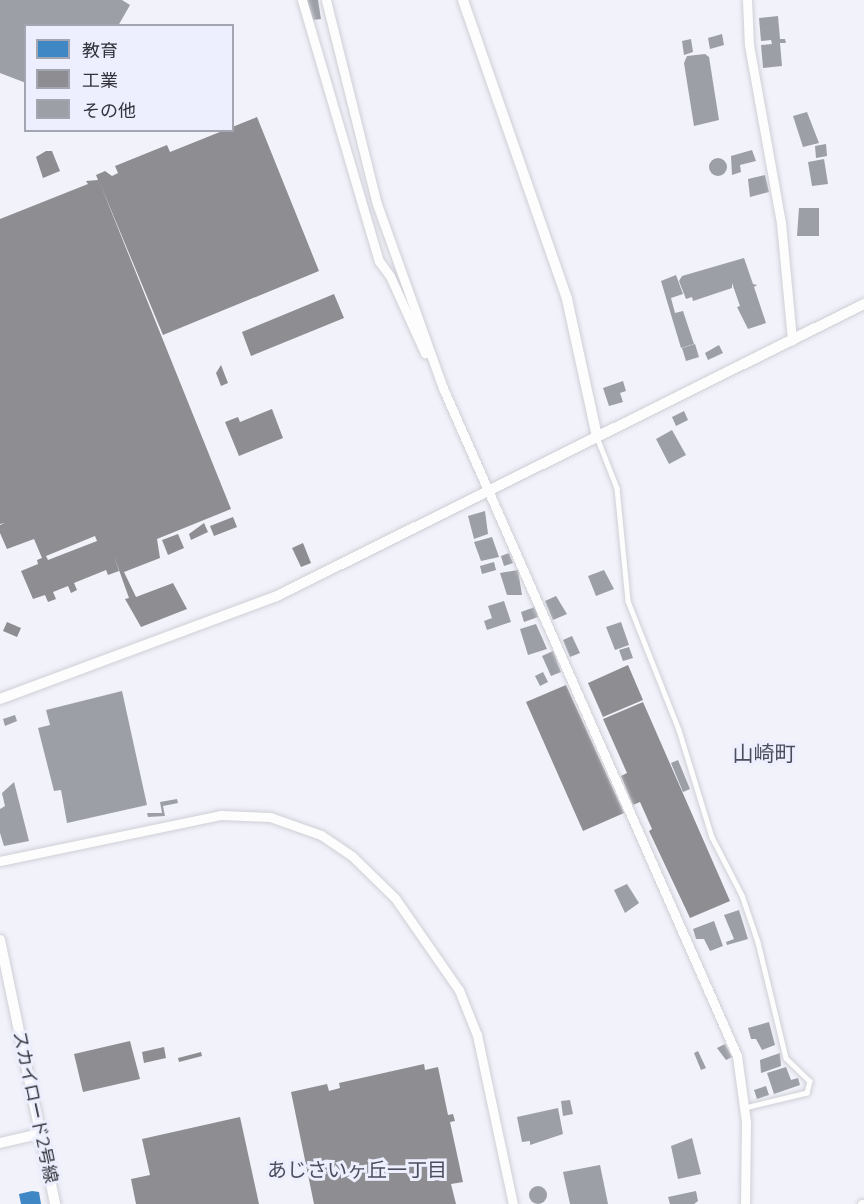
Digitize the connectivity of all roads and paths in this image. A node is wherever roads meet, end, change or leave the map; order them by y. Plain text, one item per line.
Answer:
1 (302, 0) edge
2 (326, 0) edge
3 (463, 0) edge
4 (747, 0) edge
5 (864, 304) edge
6 (792, 340) junction
7 (438, 373) junction
8 (597, 437) junction
9 (491, 490) junction
10 (1, 696) edge
11 (0, 861) edge
12 (0, 940) edge
13 (745, 1108) junction
14 (39, 1134) junction
15 (0, 1143) edge
16 (55, 1204) edge
17 (513, 1204) edge
18 (745, 1204) edge

1 - 7 street
2 - 7 street
3 - 8 street
4 - 6 street
5 - 6 street
6 - 8 street
7 - 9 street
8 - 9 street
8 - 13 lane
9 - 10 street
9 - 13 street
11 - 17 street
12 - 14 street, スカイロード2号線
13 - 18 street
14 - 15 street
14 - 16 street, スカイロード2号線

